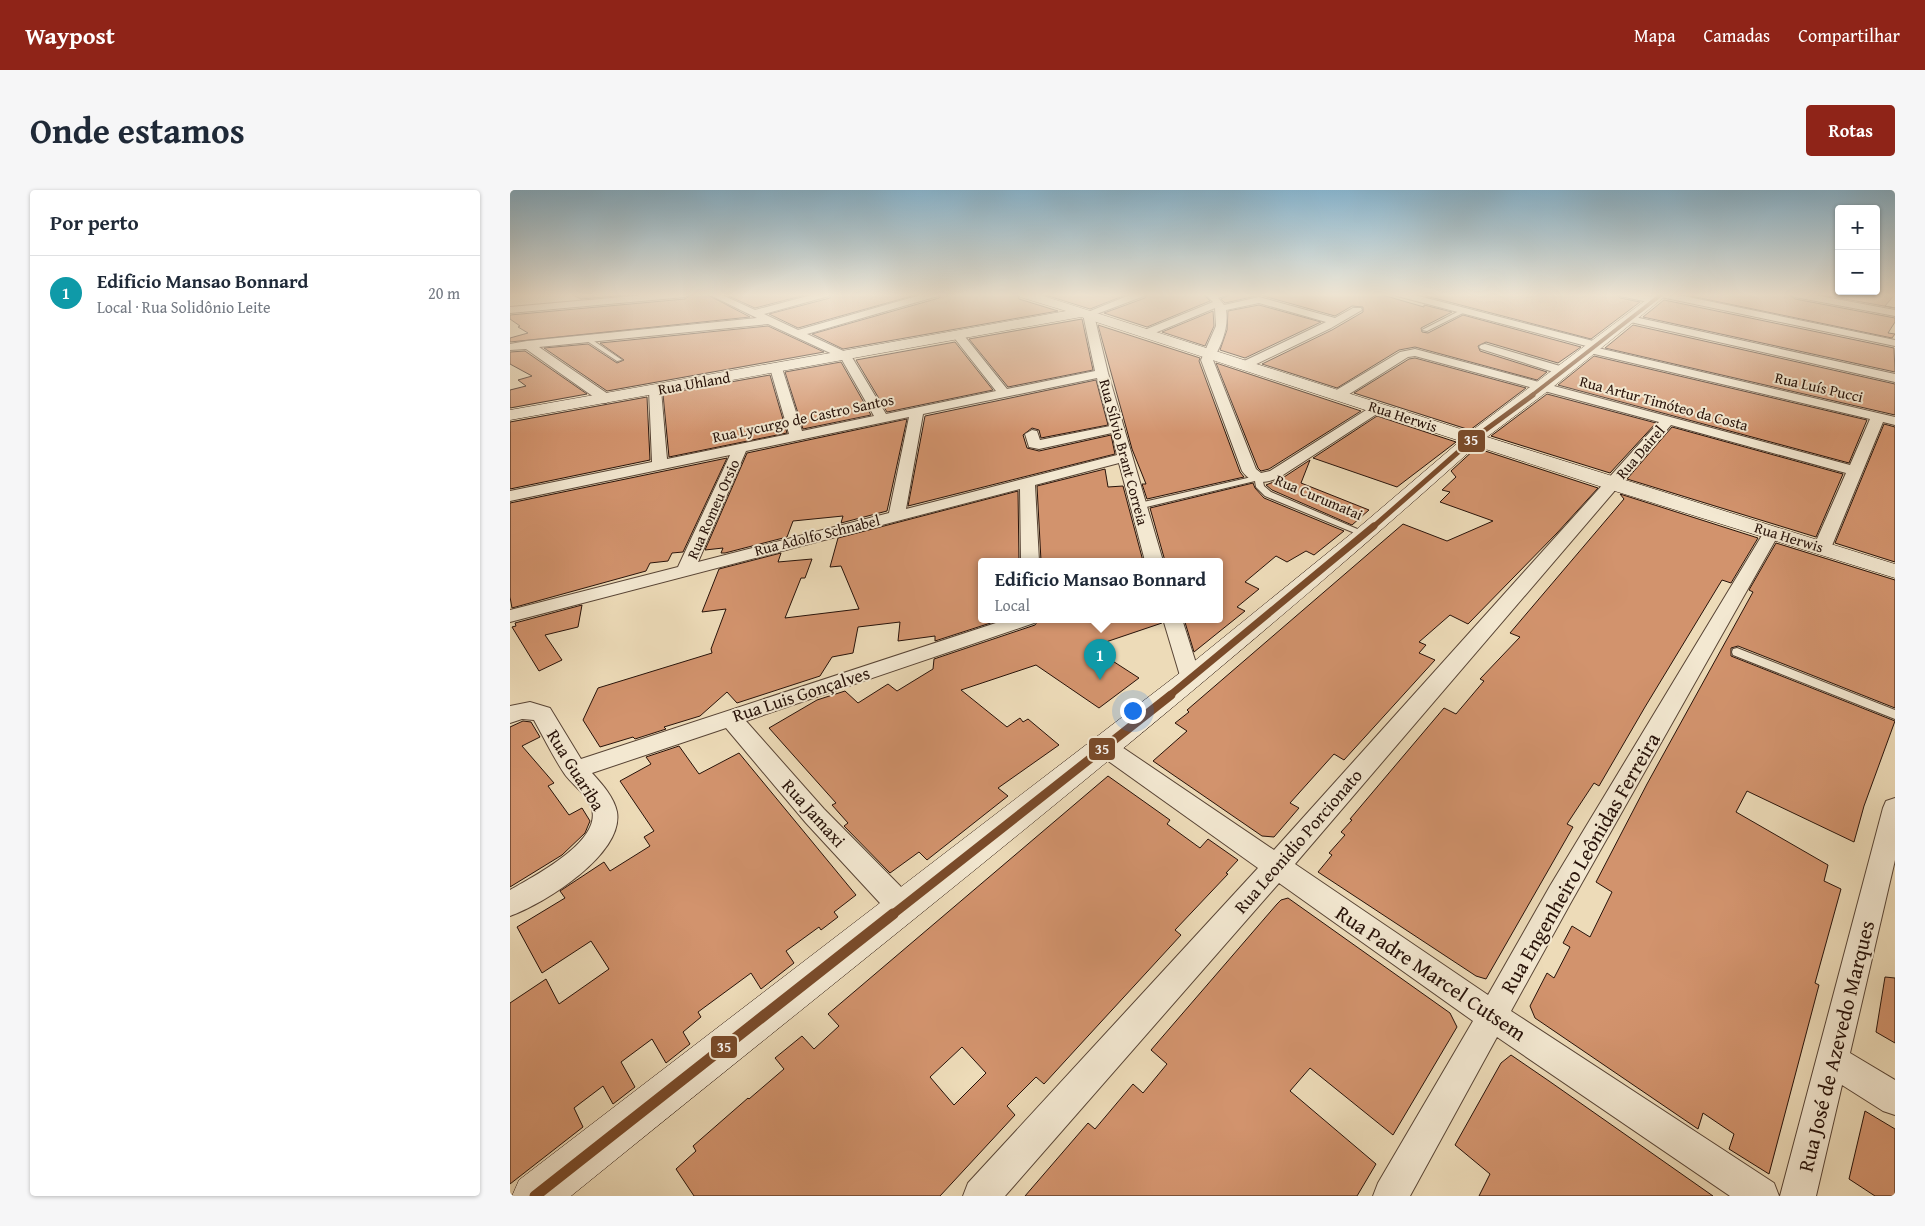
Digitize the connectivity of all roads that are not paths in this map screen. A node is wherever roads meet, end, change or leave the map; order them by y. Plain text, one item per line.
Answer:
1 (557, 341) edge
2 (590, 341) edge
3 (816, 341) edge
4 (926, 341) edge
5 (963, 341) edge
6 (1093, 341) edge
7 (1171, 341) edge
8 (1217, 341) edge
9 (1295, 341) edge
10 (1573, 341) edge
11 (1602, 341) edge
12 (1729, 341) edge
13 (527, 344) junction
14 (510, 347) edge
15 (1485, 347) dead end
16 (1594, 347) junction
17 (1211, 354) junction
18 (846, 356) junction
19 (619, 360) dead end
20 (1246, 365) junction
21 (776, 368) junction
22 (1563, 371) junction
23 (1102, 373) junction
24 (1895, 378) edge
25 (1542, 388) junction
26 (655, 390) junction
27 (1004, 393) junction
28 (1338, 394) junction
29 (606, 399) junction
30 (1379, 408) junction
31 (917, 411) junction
32 (510, 416) edge
33 (1878, 417) junction
34 (882, 418) junction
35 (1667, 421) junction
36 (1895, 421) edge
37 (1118, 428) junction
38 (1032, 434) dead end
39 (797, 436) junction
40 (1473, 439) junction
41 (740, 448) junction
42 (1125, 457) junction
43 (660, 464) junction
44 (1855, 471) junction
45 (1257, 478) junction
46 (1027, 482) junction
47 (1612, 484) junction
48 (510, 496) edge
49 (1138, 506) junction
50 (897, 515) junction
51 (1772, 532) junction
52 (1365, 534) junction
53 (1822, 548) junction
54 (1030, 558) edge
55 (1153, 558) edge
56 (686, 569) junction
57 (1895, 571) edge
58 (510, 616) edge
59 (1015, 623) edge
60 (1173, 623) edge
61 (1737, 652) dead end
62 (1191, 678) junction
63 (510, 715) edge
64 (1895, 715) edge
65 (730, 718) junction
66 (1105, 747) junction
67 (576, 770) junction
68 (1895, 808) edge
69 (1276, 867) junction
70 (510, 904) edge
71 (901, 906) junction
72 (1492, 1016) junction
73 (1832, 1060) junction
74 (1895, 1099) edge
75 (535, 1196) edge
76 (982, 1196) edge
77 (1391, 1196) edge
78 (1761, 1196) edge
79 (1798, 1196) edge

1 - 13 street
2 - 19 lane
3 - 18 street
4 - 18 main road, Rua Uhland
5 - 27 street
6 - 23 street, Rua Sílvio Brant Correia
7 - 17 main road, Rua Herwis
8 - 17 street
9 - 20 street
10 - 16 street, Rua Luís Pucci
11 - 16 main road
12 - 24 street
13 - 14 street
13 - 29 street
15 - 22 street
16 - 22 main road
16 - 33 street, Rua Luís Pucci
17 - 20 main road, Rua Herwis
17 - 45 street, Rua Curumatai
18 - 21 main road, Rua Uhland
18 - 34 street
20 - 28 main road, Rua Herwis
21 - 26 main road, Rua Uhland
21 - 39 street
22 - 25 main road
23 - 27 street, Rua Lycurgo de Castro Santos
23 - 37 street, Rua Sílvio Brant Correia
25 - 28 street, Rua Artur Timóteo da Costa
25 - 35 street, Rua Artur Timóteo da Costa
25 - 40 main road
26 - 29 main road, Rua Uhland
26 - 43 street
27 - 31 street, Rua Lycurgo de Castro Santos
28 - 30 main road, Rua Herwis
29 - 32 main road, Rua Uhland
30 - 40 main road, Rua Herwis
30 - 45 street
31 - 34 street, Rua Lycurgo de Castro Santos
31 - 50 street
33 - 36 street, Rua Luís Pucci
33 - 44 street
34 - 39 street, Rua Lycurgo de Castro Santos
35 - 44 street, Rua Artur Timóteo da Costa
35 - 47 street, Rua Dairel
37 - 38 street
37 - 42 street, Rua Sílvio Brant Correia
39 - 41 street, Rua Lycurgo de Castro Santos
40 - 47 main road, Rua Herwis
40 - 52 main road
41 - 43 street, Rua Lycurgo de Castro Santos
41 - 56 street, Rua Romeu Orsio
42 - 46 street, Rua Adolfo Schnabel
42 - 49 street, Rua Sílvio Brant Correia
43 - 48 street, Rua Lycurgo de Castro Santos
44 - 53 street
45 - 49 lane
45 - 52 lane, Rua Curumatai
46 - 50 street, Rua Adolfo Schnabel
46 - 54 street
47 - 51 main road, Rua Herwis
47 - 69 street, Rua Leonidio Porcionato
49 - 55 street, Rua Sílvio Brant Correia
50 - 56 street, Rua Adolfo Schnabel
51 - 53 main road, Rua Herwis
51 - 72 street, Rua Engenheiro Leônidas Ferreira
52 - 62 main road
53 - 57 main road, Rua Herwis
56 - 58 street, Rua Adolfo Schnabel
59 - 65 street, Rua Luis Gonçalves
60 - 62 street
61 - 64 lane
62 - 66 main road
63 - 67 street, Rua Guariba
65 - 67 street, Rua Luis Gonçalves
65 - 71 street, Rua Jamaxi
66 - 69 street, Rua Padre Marcel Cutsem
66 - 71 main road
67 - 70 street, Rua Guariba
68 - 73 street, Rua José de Azevedo Marques
69 - 72 street, Rua Padre Marcel Cutsem
69 - 76 street, Rua Leonidio Porcionato
71 - 75 main road
72 - 77 street, Rua Engenheiro Leônidas Ferreira
72 - 78 street, Rua Padre Marcel Cutsem
73 - 74 street
73 - 79 street, Rua José de Azevedo Marques

